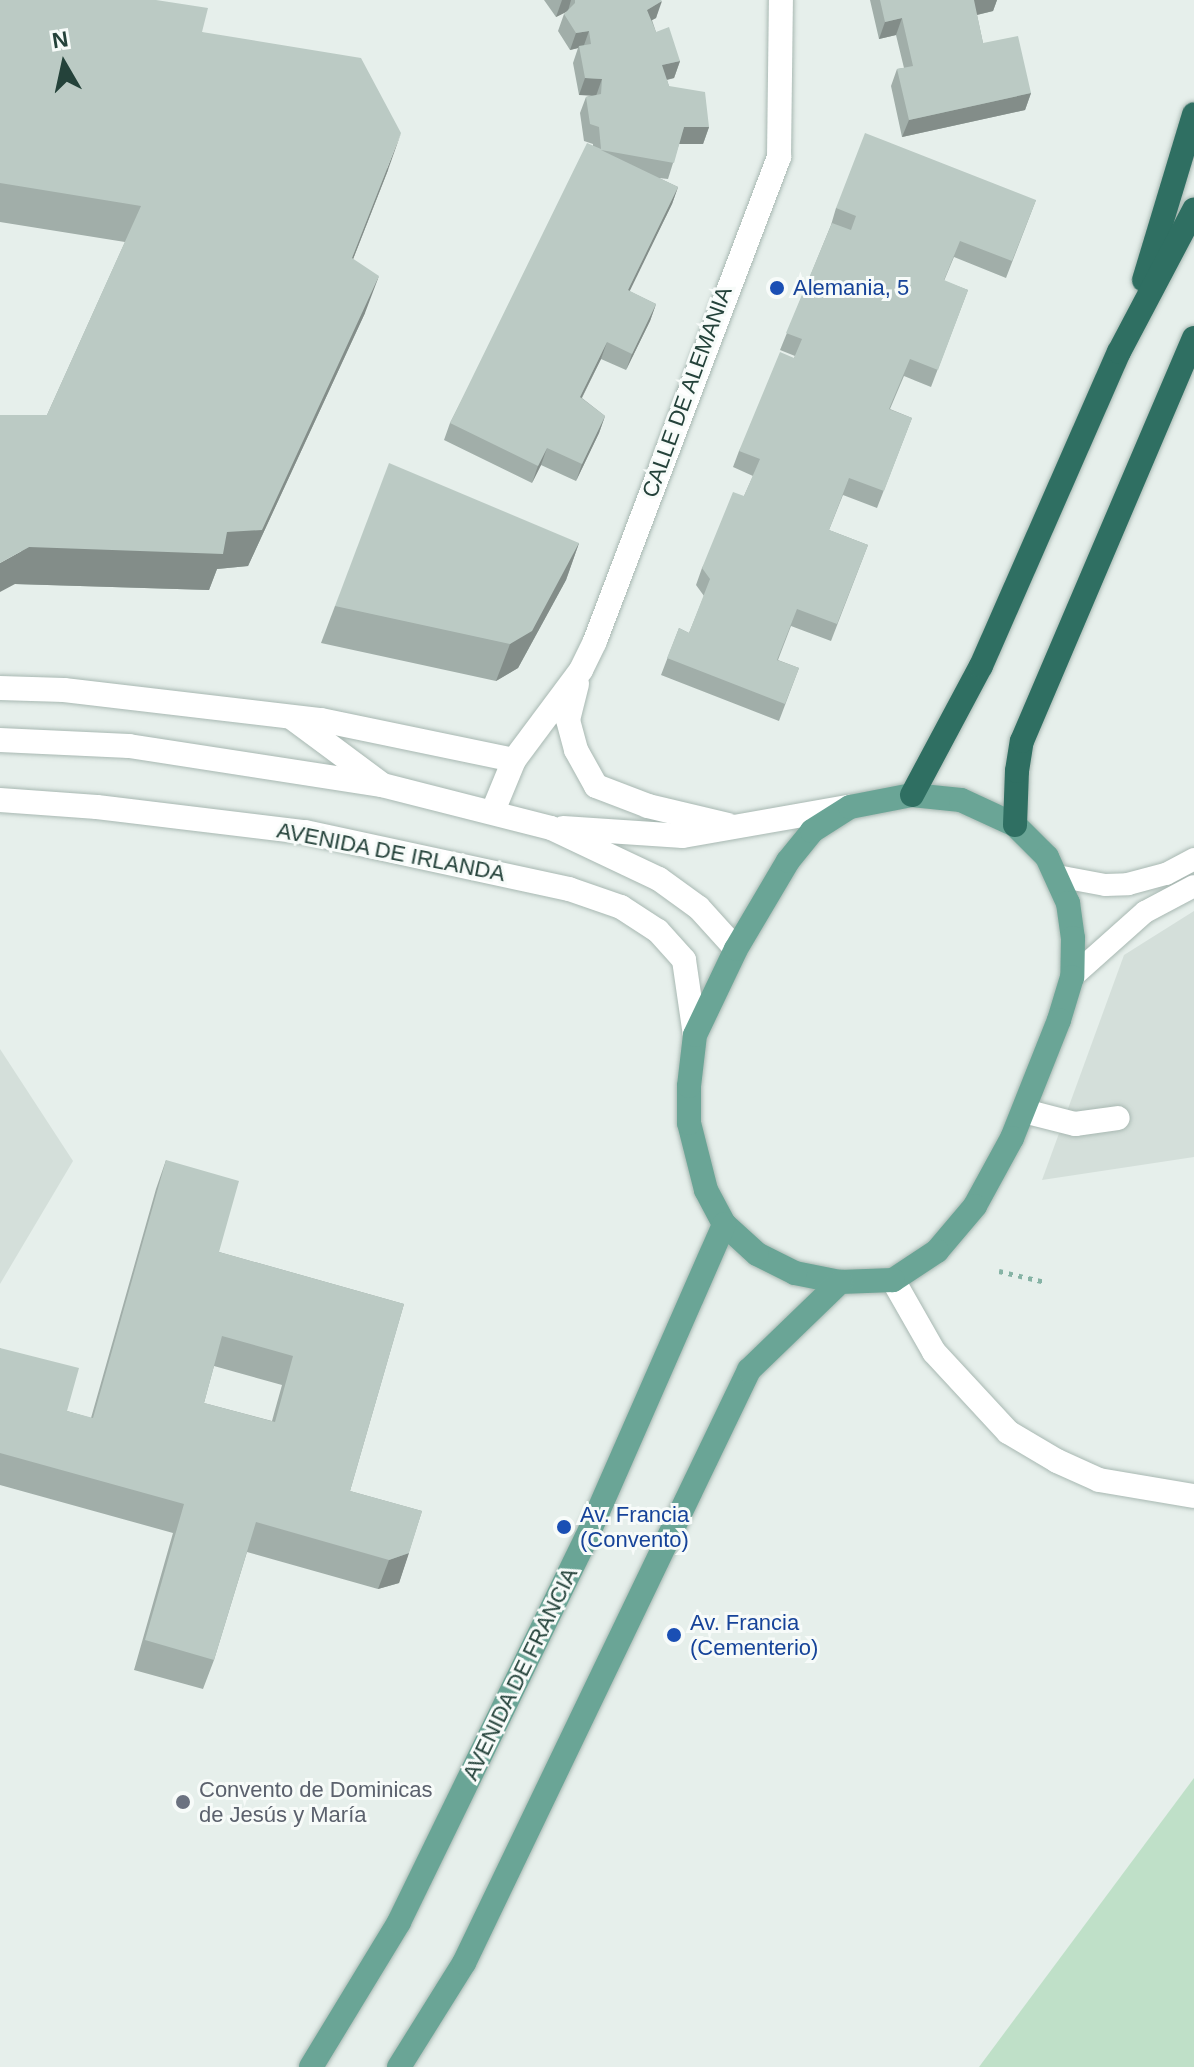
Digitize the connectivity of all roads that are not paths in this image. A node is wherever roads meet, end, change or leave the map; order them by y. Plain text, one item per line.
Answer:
1 (781, 0) edge
2 (1194, 114) edge
3 (1194, 210) edge
4 (1194, 338) edge
5 (1119, 352) junction
6 (581, 670) junction
7 (0, 688) edge
8 (291, 717) junction
9 (0, 740) edge
10 (514, 760) junction
11 (382, 785) junction
12 (912, 795) junction
13 (0, 800) edge
14 (850, 807) junction
15 (493, 811) junction
16 (1015, 825) junction
17 (551, 828) junction
18 (741, 828) junction
19 (1194, 859) edge
20 (1057, 876) junction
21 (1194, 886) edge
22 (736, 949) junction
23 (1072, 977) junction
24 (695, 1035) junction
25 (1024, 1111) junction
26 (1118, 1118) dead end
27 (724, 1224) junction
28 (893, 1280) junction
29 (840, 1282) junction
30 (1194, 1496) edge
31 (311, 2067) edge
32 (399, 2067) edge

1 - 6 street, CALLE DE ALEMANIA
2 - 5 highway
3 - 5 highway
4 - 16 highway
5 - 12 highway
6 - 10 street, CALLE DE ALEMANIA
6 - 18 street
7 - 8 street
8 - 10 street
8 - 11 street
9 - 11 street
10 - 15 street
11 - 15 street
12 - 14 main road
12 - 16 main road
13 - 24 street, AVENIDA DE IRLANDA
14 - 18 street
14 - 22 main road
15 - 17 street
16 - 20 main road
17 - 18 street
17 - 22 street
19 - 20 lane
20 - 23 main road
21 - 23 lane
22 - 24 main road
23 - 25 main road
24 - 27 main road
25 - 26 street
25 - 28 main road
27 - 29 main road
27 - 31 main road, AVENIDA DE FRANCIA
28 - 29 main road
28 - 30 street
29 - 32 main road

